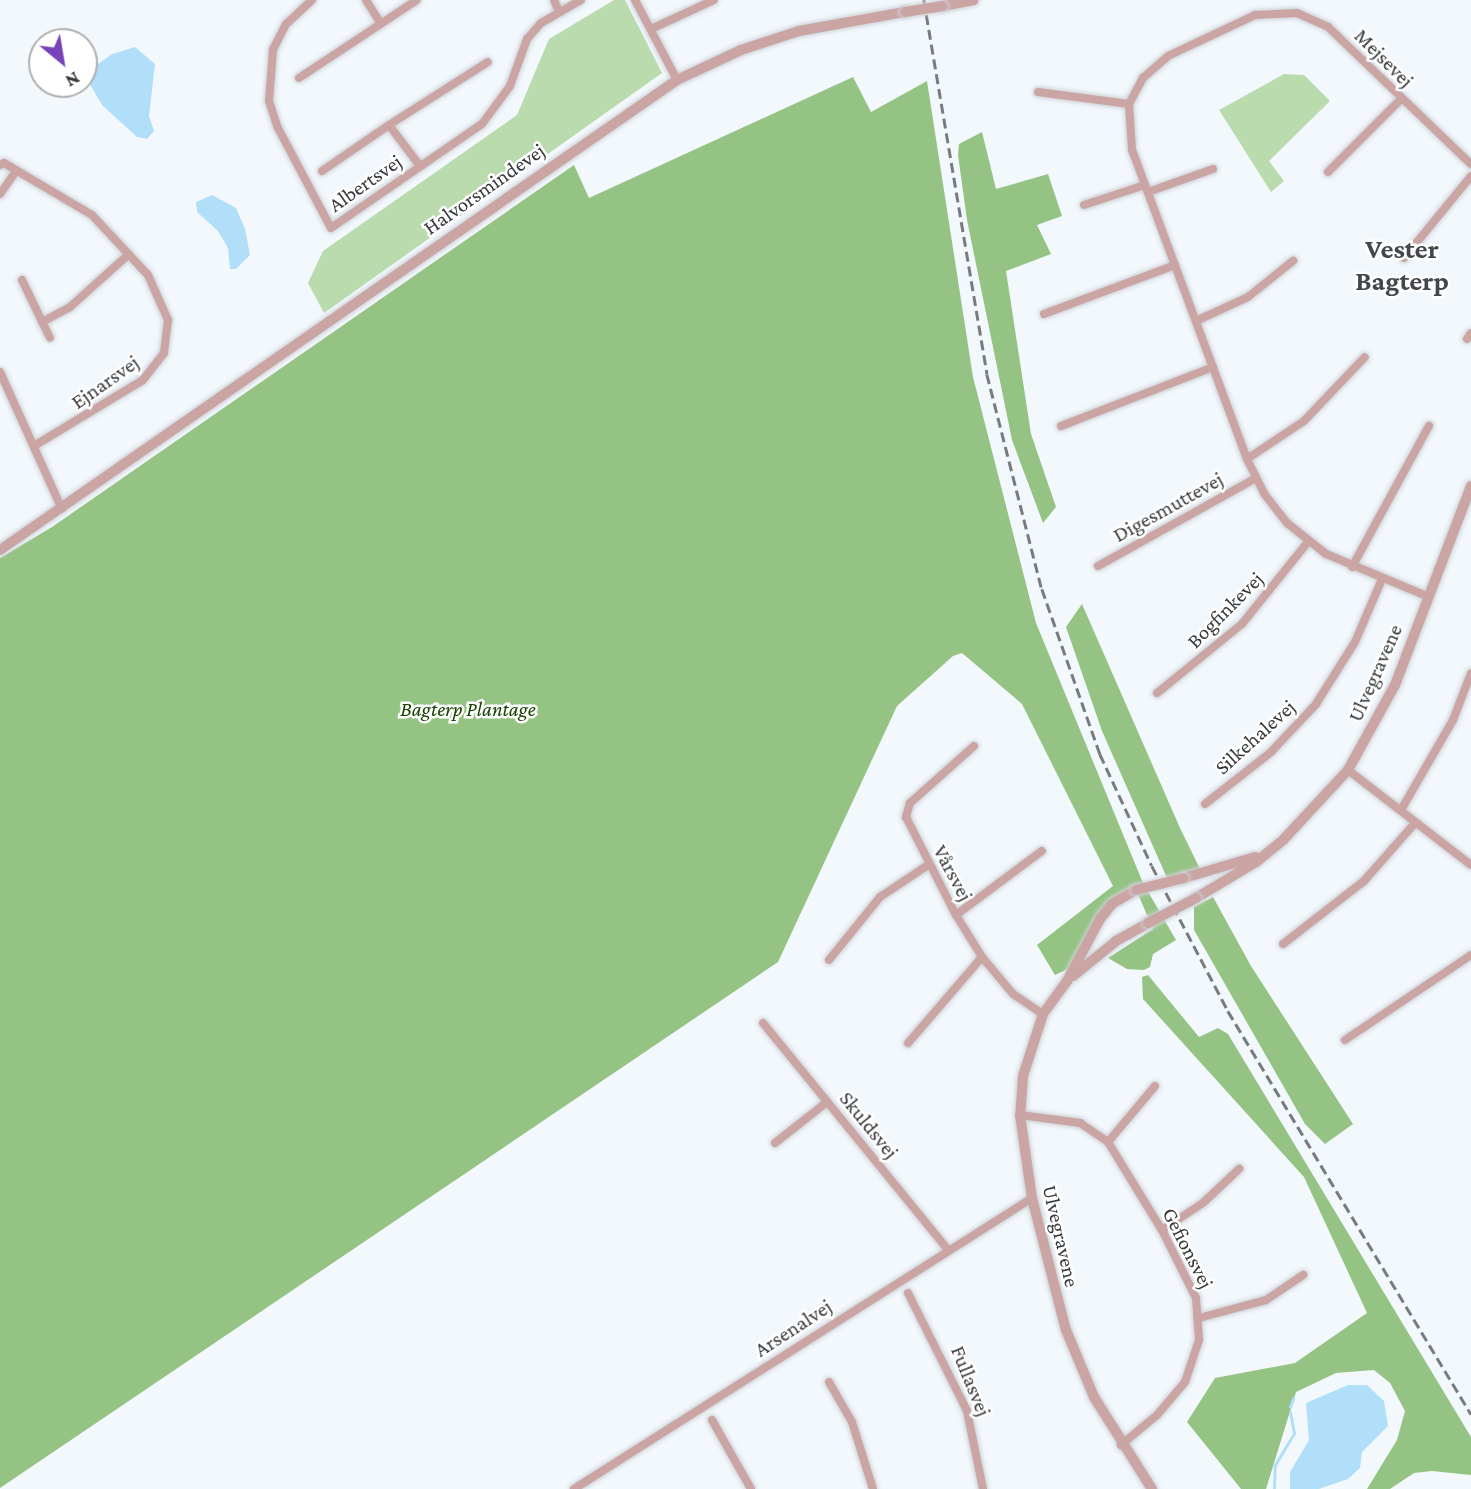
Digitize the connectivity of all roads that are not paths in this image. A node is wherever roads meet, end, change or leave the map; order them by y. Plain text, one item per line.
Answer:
1 (312, 0) edge
2 (366, 0) edge
3 (417, 0) edge
4 (554, 0) edge
5 (581, 0) edge
6 (635, 0) edge
7 (973, 0) edge
8 (708, 1) edge
9 (559, 12) junction
10 (379, 21) junction
11 (651, 29) junction
12 (488, 62) dead end
13 (299, 78) dead end
14 (677, 80) junction
15 (1038, 92) dead end
16 (1401, 99) junction
17 (1129, 104) junction
18 (389, 125) junction
19 (1471, 164) edge
20 (0, 165) edge
21 (420, 166) junction
22 (1213, 169) dead end
23 (17, 170) junction
24 (322, 171) dead end
25 (1328, 172) dead end
26 (1471, 176) edge
27 (1146, 189) junction
28 (0, 194) edge
29 (1084, 205) dead end
30 (129, 254) junction
31 (1405, 258) dead end
32 (1293, 261) dead end
33 (1175, 265) junction
34 (22, 280) dead end
35 (1044, 314) dead end
36 (1196, 321) junction
37 (42, 322) junction
38 (50, 338) dead end
39 (1365, 357) dead end
40 (1213, 368) junction
41 (0, 372) edge
42 (1061, 426) dead end
43 (1429, 426) dead end
44 (34, 446) junction
45 (1247, 459) junction
46 (1256, 478) junction
47 (1471, 486) edge
48 (62, 509) junction
49 (1308, 542) junction
50 (0, 550) edge
51 (1098, 566) dead end
52 (1352, 567) junction
53 (1382, 579) junction
54 (1429, 597) junction
55 (1471, 673) edge
56 (1157, 693) dead end
57 (974, 746) dead end
58 (1348, 770) junction
59 (1205, 804) dead end
60 (1401, 810) junction
61 (1414, 824) junction
62 (1271, 849) junction
63 (1042, 850) dead end
64 (928, 865) junction
65 (1471, 865) edge
66 (956, 915) junction
67 (1283, 944) dead end
68 (1471, 955) edge
69 (982, 957) junction
70 (830, 960) dead end
71 (1068, 981) junction
72 (1043, 1014) junction
73 (763, 1023) dead end
74 (1345, 1040) dead end
75 (908, 1043) dead end
76 (1155, 1086) dead end
77 (827, 1101) junction
78 (1020, 1115) junction
79 (1108, 1142) junction
80 (775, 1143) dead end
81 (1239, 1170) dead end
82 (1032, 1198) junction
83 (1162, 1230) junction
84 (947, 1249) junction
85 (1303, 1275) dead end
86 (908, 1293) dead end
87 (1199, 1318) junction
88 (829, 1382) dead end
89 (712, 1420) dead end
90 (1121, 1445) junction
91 (574, 1489) edge
92 (751, 1489) edge
93 (873, 1489) edge
94 (983, 1489) edge
95 (1152, 1489) edge

1 - 21 street, Albertsvej
2 - 10 street
3 - 10 street
4 - 9 street
5 - 9 street, Albertsvej
6 - 11 street
7 - 14 street, Halvorsmindevej, bridge
8 - 11 street
9 - 21 street, Albertsvej
10 - 13 street
11 - 14 street
12 - 18 street
14 - 48 street, Halvorsmindevej
15 - 17 street
16 - 17 street, Mejsevej
16 - 19 street, Mejsevej
16 - 25 street
17 - 27 street
18 - 21 street
18 - 24 street
20 - 23 street, Ejnarsvej
22 - 27 street
23 - 28 street
23 - 30 street, Ejnarsvej
26 - 31 street
27 - 29 street
27 - 33 street
30 - 37 street
30 - 44 street, Ejnarsvej
32 - 36 street
33 - 35 street
33 - 36 street
34 - 37 street
36 - 40 street
37 - 38 street
39 - 45 street
40 - 42 street
40 - 45 street
41 - 44 street
43 - 52 street
44 - 48 street
45 - 46 street
46 - 49 street
46 - 51 street, Digesmuttevej
47 - 54 street, Ulvegravene
48 - 50 street, Halvorsmindevej
49 - 52 street
49 - 56 street, Bogfinkevej
52 - 53 street
53 - 54 street
53 - 59 street, Silkehalevej
54 - 58 street, Ulvegravene
55 - 60 street
57 - 64 street, Vårsvej
58 - 60 street
58 - 62 street, Ulvegravene
60 - 61 street
61 - 65 street
61 - 67 street
62 - 71 street, Ulvegravene, bridge
62 - 71 street, Ulvegravene, bridge
63 - 66 street
64 - 66 street, Vårsvej
64 - 70 street
66 - 69 street, Vårsvej
68 - 74 street
69 - 72 street, Vårsvej
69 - 75 street
71 - 72 street, Ulvegravene
72 - 78 street, Ulvegravene
73 - 77 street, Skuldsvej
76 - 79 street
77 - 80 street
77 - 84 street, Skuldsvej
78 - 79 street, Gefionsvej
78 - 82 street, Ulvegravene
79 - 83 street, Gefionsvej
81 - 83 street
82 - 84 street, Arsenalvej
82 - 90 street, Ulvegravene
83 - 87 street, Gefionsvej
84 - 91 street, Arsenalvej
85 - 87 street
86 - 94 street, Fullasvej
87 - 90 street, Gefionsvej
88 - 93 street
89 - 92 street
90 - 95 street, Ulvegravene

